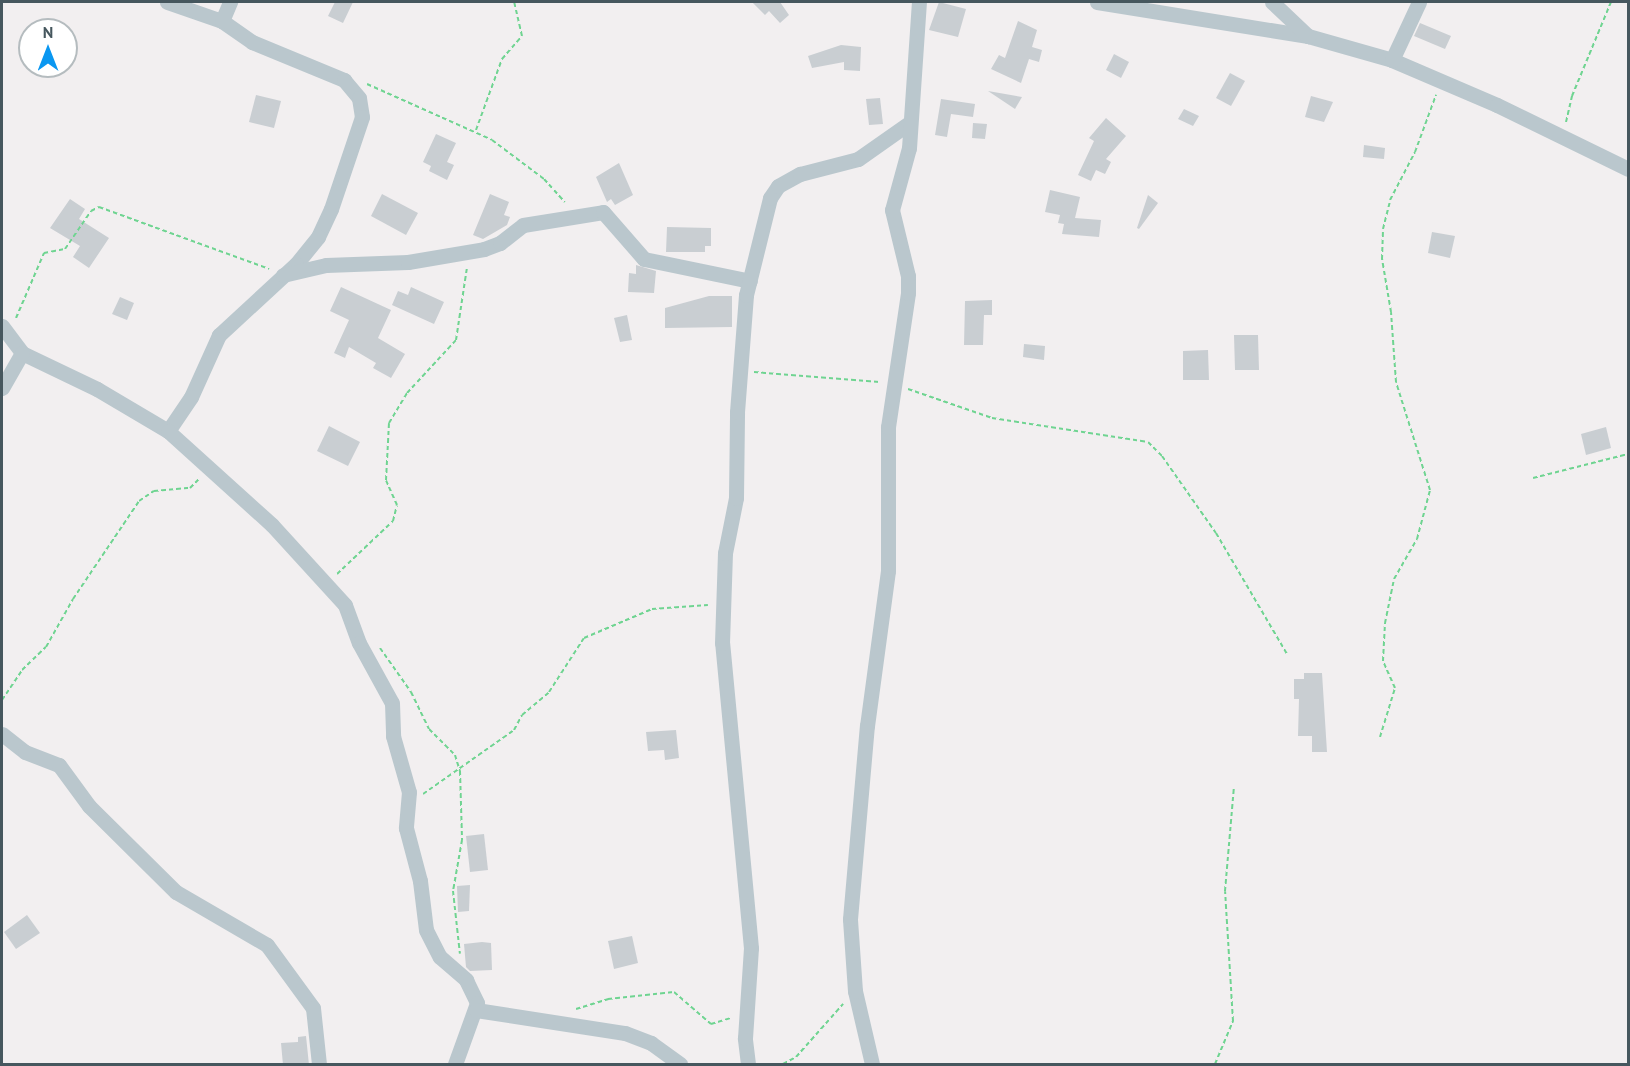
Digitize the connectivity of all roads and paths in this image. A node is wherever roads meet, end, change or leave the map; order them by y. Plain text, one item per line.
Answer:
1 (167, 2) edge
2 (230, 2) edge
3 (514, 2) edge
4 (919, 2) edge
5 (1096, 2) edge
6 (1272, 2) edge
7 (1419, 2) edge
8 (1611, 2) edge
9 (222, 21) junction
10 (1308, 36) junction
11 (1392, 60) junction
12 (1441, 81) junction
13 (352, 86) junction
14 (909, 123) junction
15 (476, 130) junction
16 (1565, 141) junction
17 (1629, 169) edge
18 (581, 214) junction
19 (467, 251) junction
20 (283, 275) junction
21 (750, 281) junction
22 (4, 330) edge
23 (22, 353) junction
24 (739, 372) junction
25 (895, 382) junction
26 (2, 388) edge
27 (168, 431) junction
28 (1629, 454) edge
29 (202, 464) junction
30 (1533, 478) dead end
31 (328, 582) junction
32 (724, 588) junction
33 (376, 643) dead end
34 (1287, 654) dead end
35 (2, 700) edge
36 (2, 734) edge
37 (1380, 737) dead end
38 (460, 771) junction
39 (1234, 786) dead end
40 (409, 798) junction
41 (461, 975) junction
42 (855, 991) junction
43 (747, 1006) junction
44 (476, 1010) junction
45 (555, 1020) junction
46 (319, 1065) edge
47 (454, 1065) edge
48 (680, 1065) edge
49 (748, 1065) edge
50 (783, 1065) edge
51 (872, 1065) edge
52 (1215, 1065) edge

1 - 9 street
2 - 9 street
3 - 15 path
4 - 14 street
5 - 10 street
6 - 10 street
7 - 11 street
8 - 16 path
9 - 13 street
10 - 11 street
11 - 12 street
12 - 16 street
12 - 37 path
13 - 15 path
13 - 20 street
14 - 21 street
14 - 25 street
15 - 18 path
16 - 17 street
18 - 19 street
18 - 21 street
19 - 20 street
19 - 31 path
20 - 22 path
20 - 27 street
21 - 24 street
22 - 23 street
23 - 26 street
23 - 27 street
24 - 25 path
24 - 32 street
25 - 34 path
25 - 42 street
27 - 29 street
28 - 30 path
29 - 31 street
29 - 35 path
31 - 40 street
32 - 38 path
32 - 43 street
33 - 38 path
36 - 46 street
38 - 40 path
38 - 41 path
39 - 52 path
40 - 41 street
41 - 44 street
42 - 50 path
42 - 51 street
43 - 45 path
43 - 49 street
44 - 45 street
44 - 47 street
45 - 48 street

